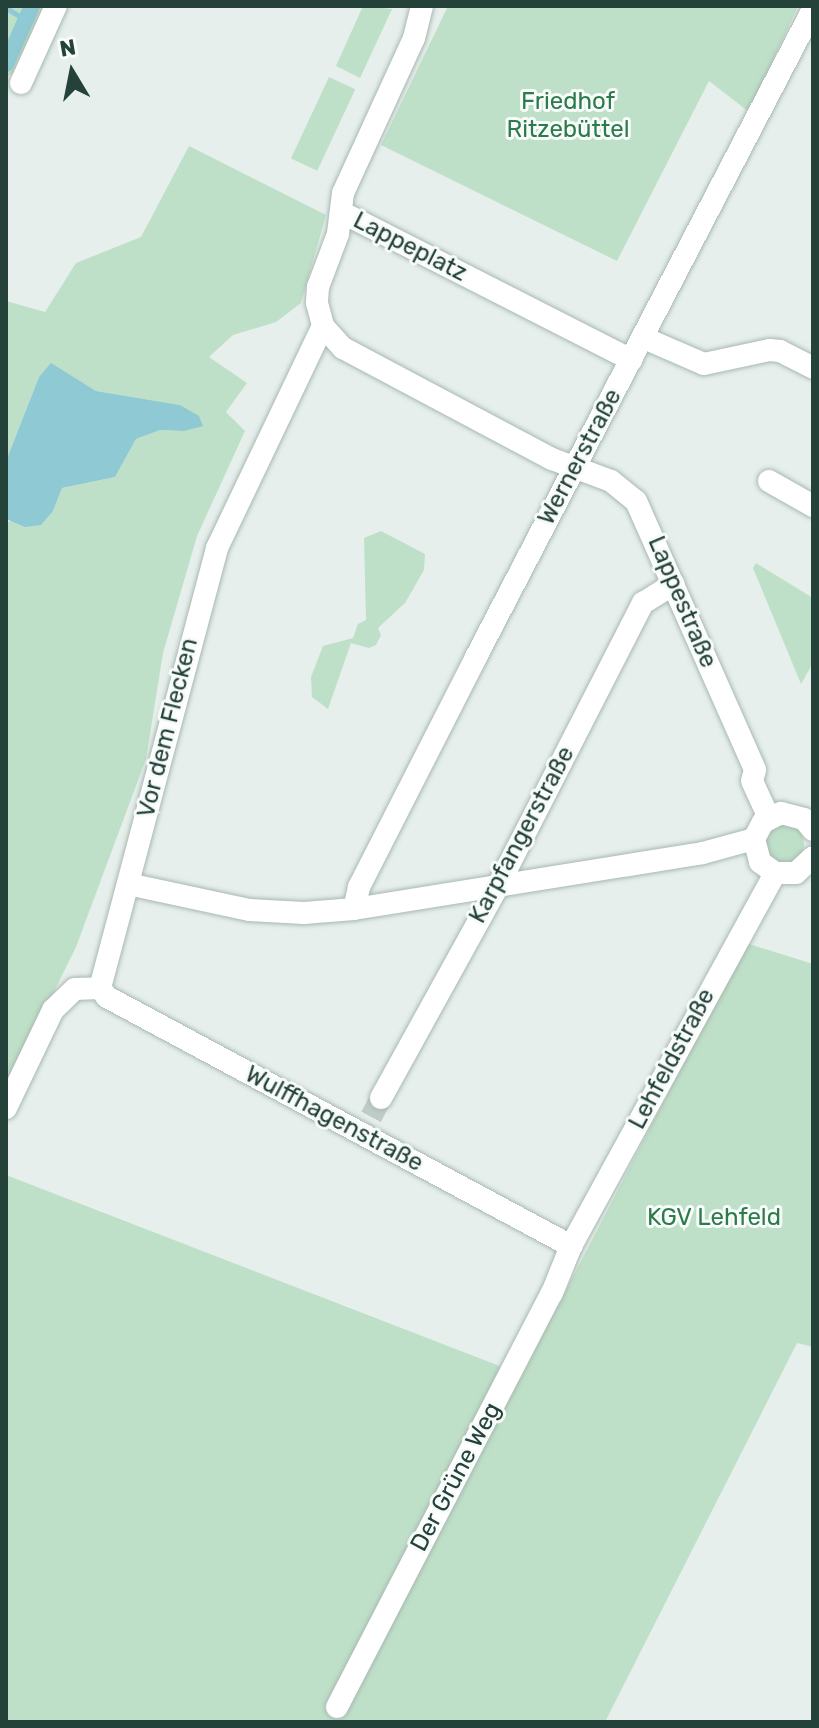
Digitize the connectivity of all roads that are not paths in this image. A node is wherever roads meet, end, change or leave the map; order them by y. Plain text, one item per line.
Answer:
1 (56, 6) edge
2 (422, 6) edge
3 (813, 11) edge
4 (21, 83) dead end
5 (341, 212) junction
6 (323, 326) junction
7 (644, 338) junction
8 (631, 360) junction
9 (813, 368) edge
10 (575, 468) junction
11 (769, 481) dead end
12 (813, 506) edge
13 (674, 584) junction
14 (775, 815) junction
15 (810, 817) edge
16 (755, 846) junction
17 (813, 857) edge
18 (775, 873) junction
19 (128, 884) junction
20 (499, 884) junction
21 (354, 909) junction
22 (100, 988) junction
23 (6, 1108) edge
24 (371, 1116) junction
25 (571, 1246) junction
26 (337, 1707) dead end

1 - 4 street
2 - 5 street
3 - 7 street, Wernerstraße
5 - 6 street, Lappeplatz
5 - 8 street, Lappeplatz
6 - 10 street
6 - 19 street, Vor dem Flecken
7 - 8 street, Wernerstraße
7 - 9 street
8 - 10 street, Wernerstraße
10 - 13 street, Lappestraße
10 - 21 street, Wernerstraße
11 - 12 street
13 - 14 street, Lappestraße
13 - 20 street, Karpfangerstraße
14 - 15 street
14 - 16 street
16 - 18 street
16 - 20 street
17 - 18 street
18 - 25 street, Lehfeldstraße
19 - 21 street
19 - 22 street, Vor dem Flecken
20 - 21 street
20 - 24 street, Karpfangerstraße
22 - 23 street
22 - 24 street, Wulffhagenstraße
24 - 25 street, Wulffhagenstraße
25 - 26 street, Der Grüne Weg

